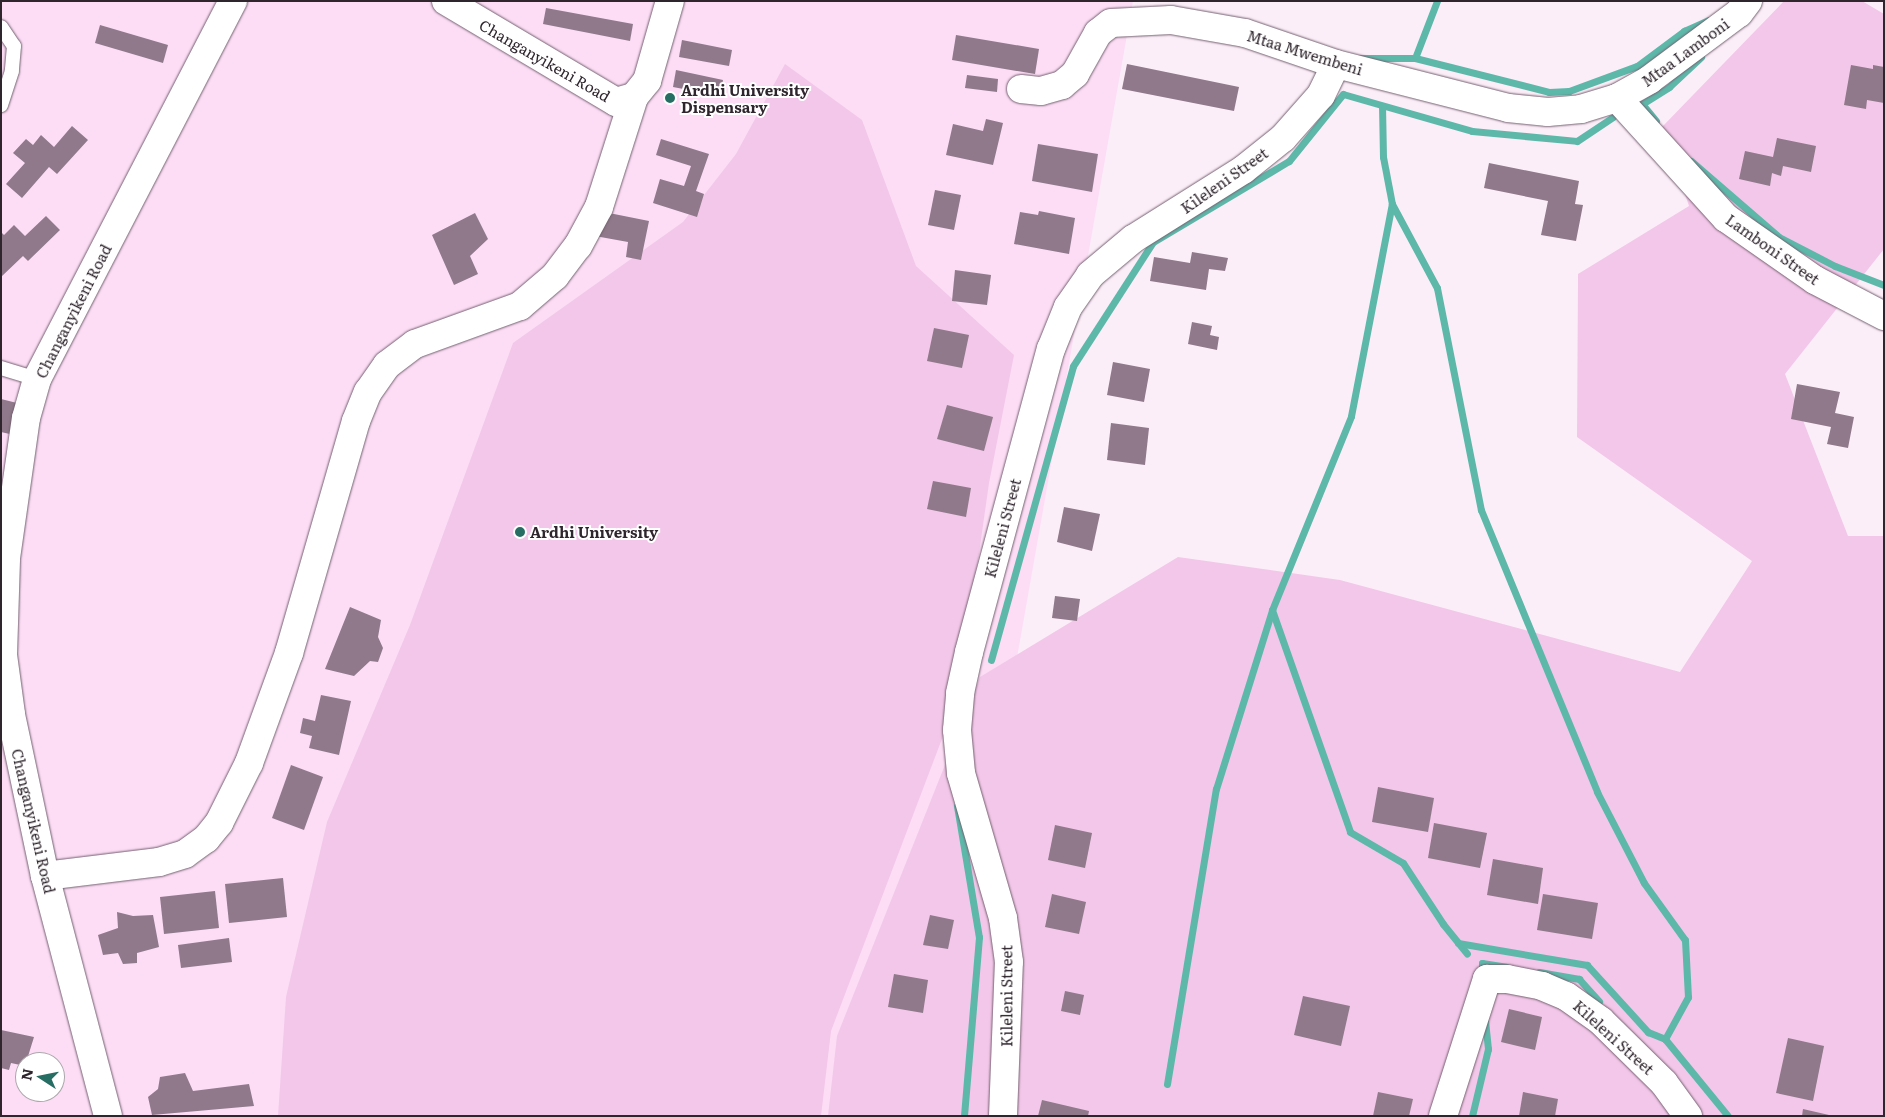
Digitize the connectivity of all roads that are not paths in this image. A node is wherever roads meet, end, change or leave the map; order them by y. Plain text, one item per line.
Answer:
1 (232, 1) edge
2 (446, 1) edge
3 (670, 1) edge
4 (1748, 1) edge
5 (1, 27) edge
6 (1336, 64) junction
7 (1021, 89) dead end
8 (634, 97) junction
9 (1616, 98) junction
10 (1, 105) edge
11 (1884, 316) edge
12 (1, 368) edge
13 (37, 379) junction
14 (45, 876) junction
15 (108, 1116) edge
16 (1003, 1116) edge
17 (1443, 1116) edge
18 (1688, 1116) edge

1 - 13 street, Changanyikeni Road
2 - 8 street, Changanyikeni Road
3 - 8 street, Changanyikeni Road
4 - 9 street, Mtaa Lamboni
5 - 10 lane
6 - 7 street, Mtaa Mwembeni
6 - 9 street, Mtaa Mwembeni
6 - 16 street, Kileleni Street
8 - 14 street
9 - 11 street, Lamboni Street
12 - 13 lane
13 - 14 street, Changanyikeni Road
14 - 15 street, Changanyikeni Road
17 - 18 street, Kileleni Street

